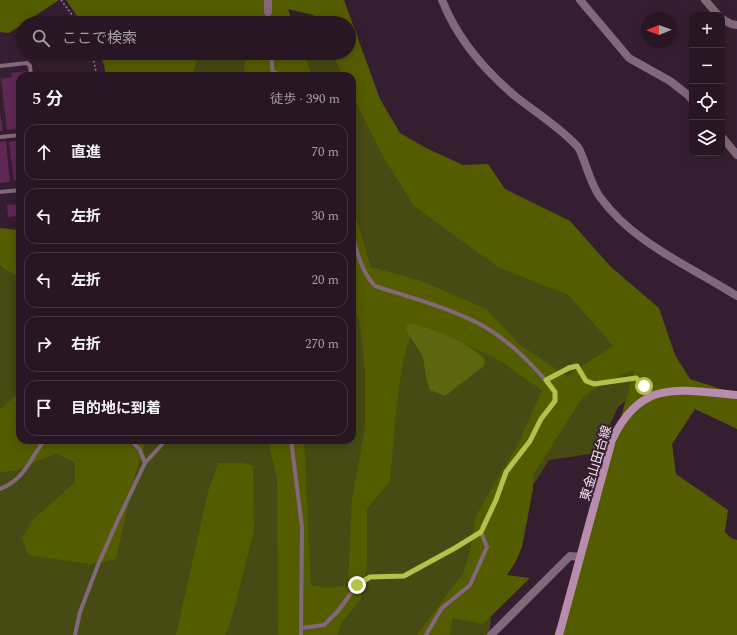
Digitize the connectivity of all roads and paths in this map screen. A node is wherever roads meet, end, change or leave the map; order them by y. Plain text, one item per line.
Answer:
1 (61, 0) edge
2 (268, 0) edge
3 (442, 0) edge
4 (580, 0) edge
5 (705, 0) edge
6 (268, 12) joint
7 (715, 12) edge
8 (73, 16) edge
9 (268, 16) edge
10 (725, 21) edge
11 (737, 25) edge
12 (94, 60) edge
13 (272, 60) edge
14 (0, 66) edge
15 (31, 72) edge
16 (96, 72) edge
17 (273, 72) edge
18 (689, 96) edge
19 (16, 135) edge
20 (0, 137) edge
21 (725, 141) edge
22 (737, 155) edge
23 (16, 190) edge
24 (0, 192) edge
25 (356, 248) edge
26 (737, 296) edge
27 (546, 380) junction
28 (654, 394) junction
29 (737, 396) edge
30 (42, 444) edge
31 (135, 444) edge
32 (162, 444) edge
33 (292, 444) edge
34 (145, 463) junction
35 (0, 488) edge
36 (481, 532) junction
37 (580, 557) junction
38 (301, 628) junction
39 (75, 635) edge
40 (301, 635) edge
41 (426, 635) edge
42 (492, 635) edge
43 (559, 635) edge

1 - 8 path
2 - 6 street
3 - 26 street
4 - 18 street
5 - 7 street
6 - 9 lane
10 - 11 street
12 - 16 path
13 - 17 lane
14 - 15 lane
19 - 20 lane
21 - 22 street
23 - 24 lane
25 - 27 lane
27 - 28 lane
27 - 36 lane
28 - 29 main road, 東金山田台線
28 - 37 main road, 東金山田台線
30 - 35 lane
31 - 34 lane
32 - 34 lane
33 - 38 lane
34 - 39 lane
36 - 38 lane
36 - 41 lane
37 - 42 street
37 - 43 main road, 東金山田台線
38 - 40 lane

